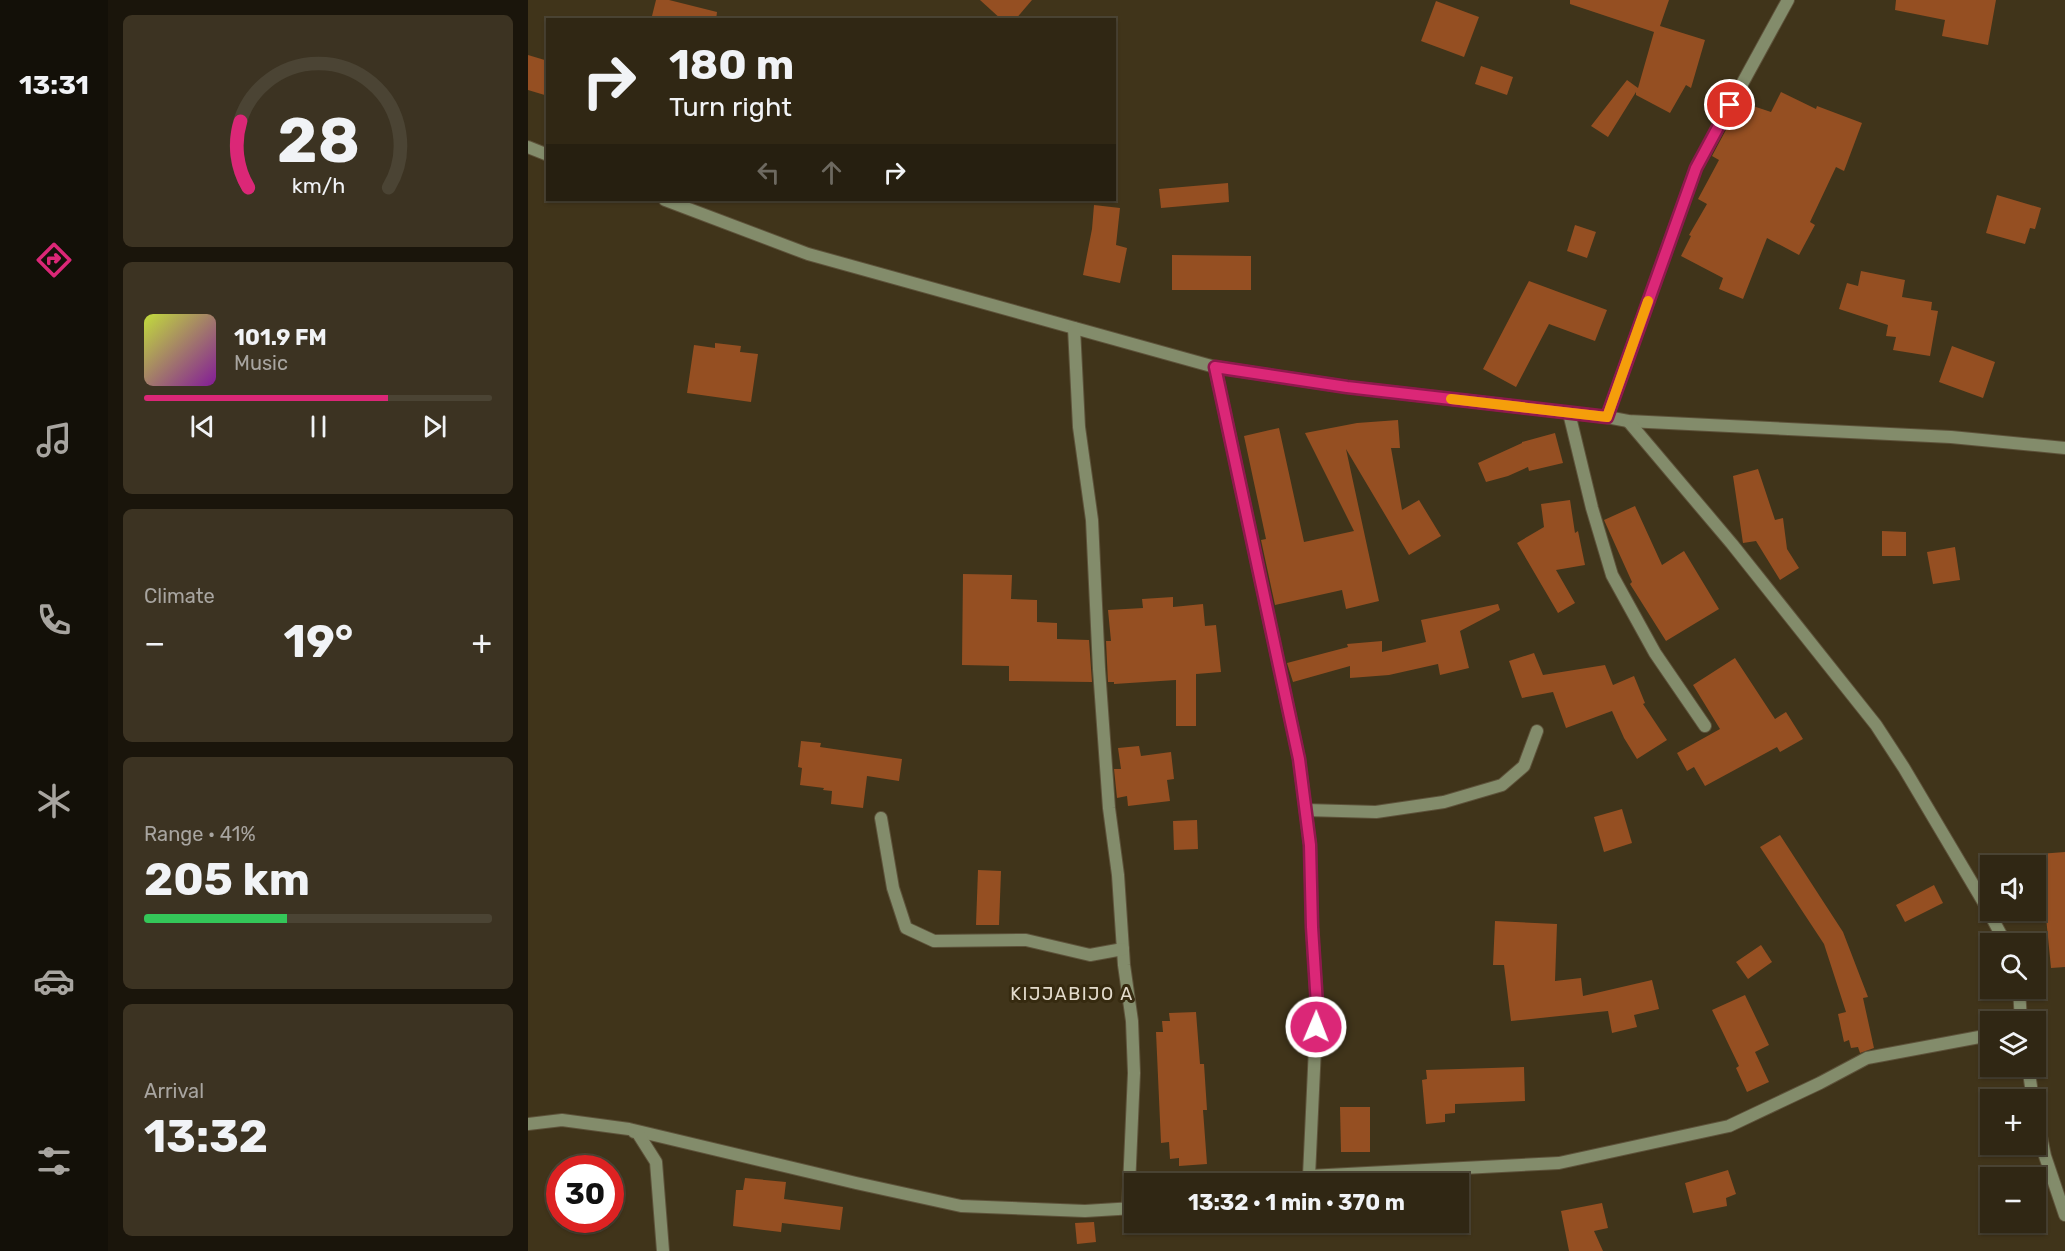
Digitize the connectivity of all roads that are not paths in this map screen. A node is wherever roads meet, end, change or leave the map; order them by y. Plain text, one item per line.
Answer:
1 (1788, 0) edge
2 (528, 147) edge
3 (546, 154) edge
4 (669, 201) edge
5 (1074, 328) junction
6 (1215, 367) junction
7 (1569, 413) junction
8 (1607, 417) junction
9 (1628, 422) junction
10 (2065, 448) edge
11 (1705, 726) dead end
12 (1537, 731) dead end
13 (1306, 810) junction
14 (881, 818) dead end
15 (2000, 933) edge
16 (1123, 949) junction
17 (1980, 1037) edge
18 (562, 1120) junction
19 (528, 1124) edge
20 (2045, 1155) edge
21 (1132, 1173) edge
22 (1309, 1173) edge
23 (1367, 1173) edge
24 (1124, 1208) edge
25 (2065, 1215) edge
26 (663, 1251) edge

1 - 8 street
2 - 3 street
4 - 5 street
5 - 6 street
5 - 16 street
6 - 7 street
6 - 13 street
7 - 8 street
7 - 11 street
8 - 9 street
9 - 10 street
9 - 15 street
12 - 13 street
13 - 22 street
14 - 16 street
16 - 21 street
17 - 23 street
18 - 19 street
18 - 24 street
18 - 26 street
20 - 25 street

